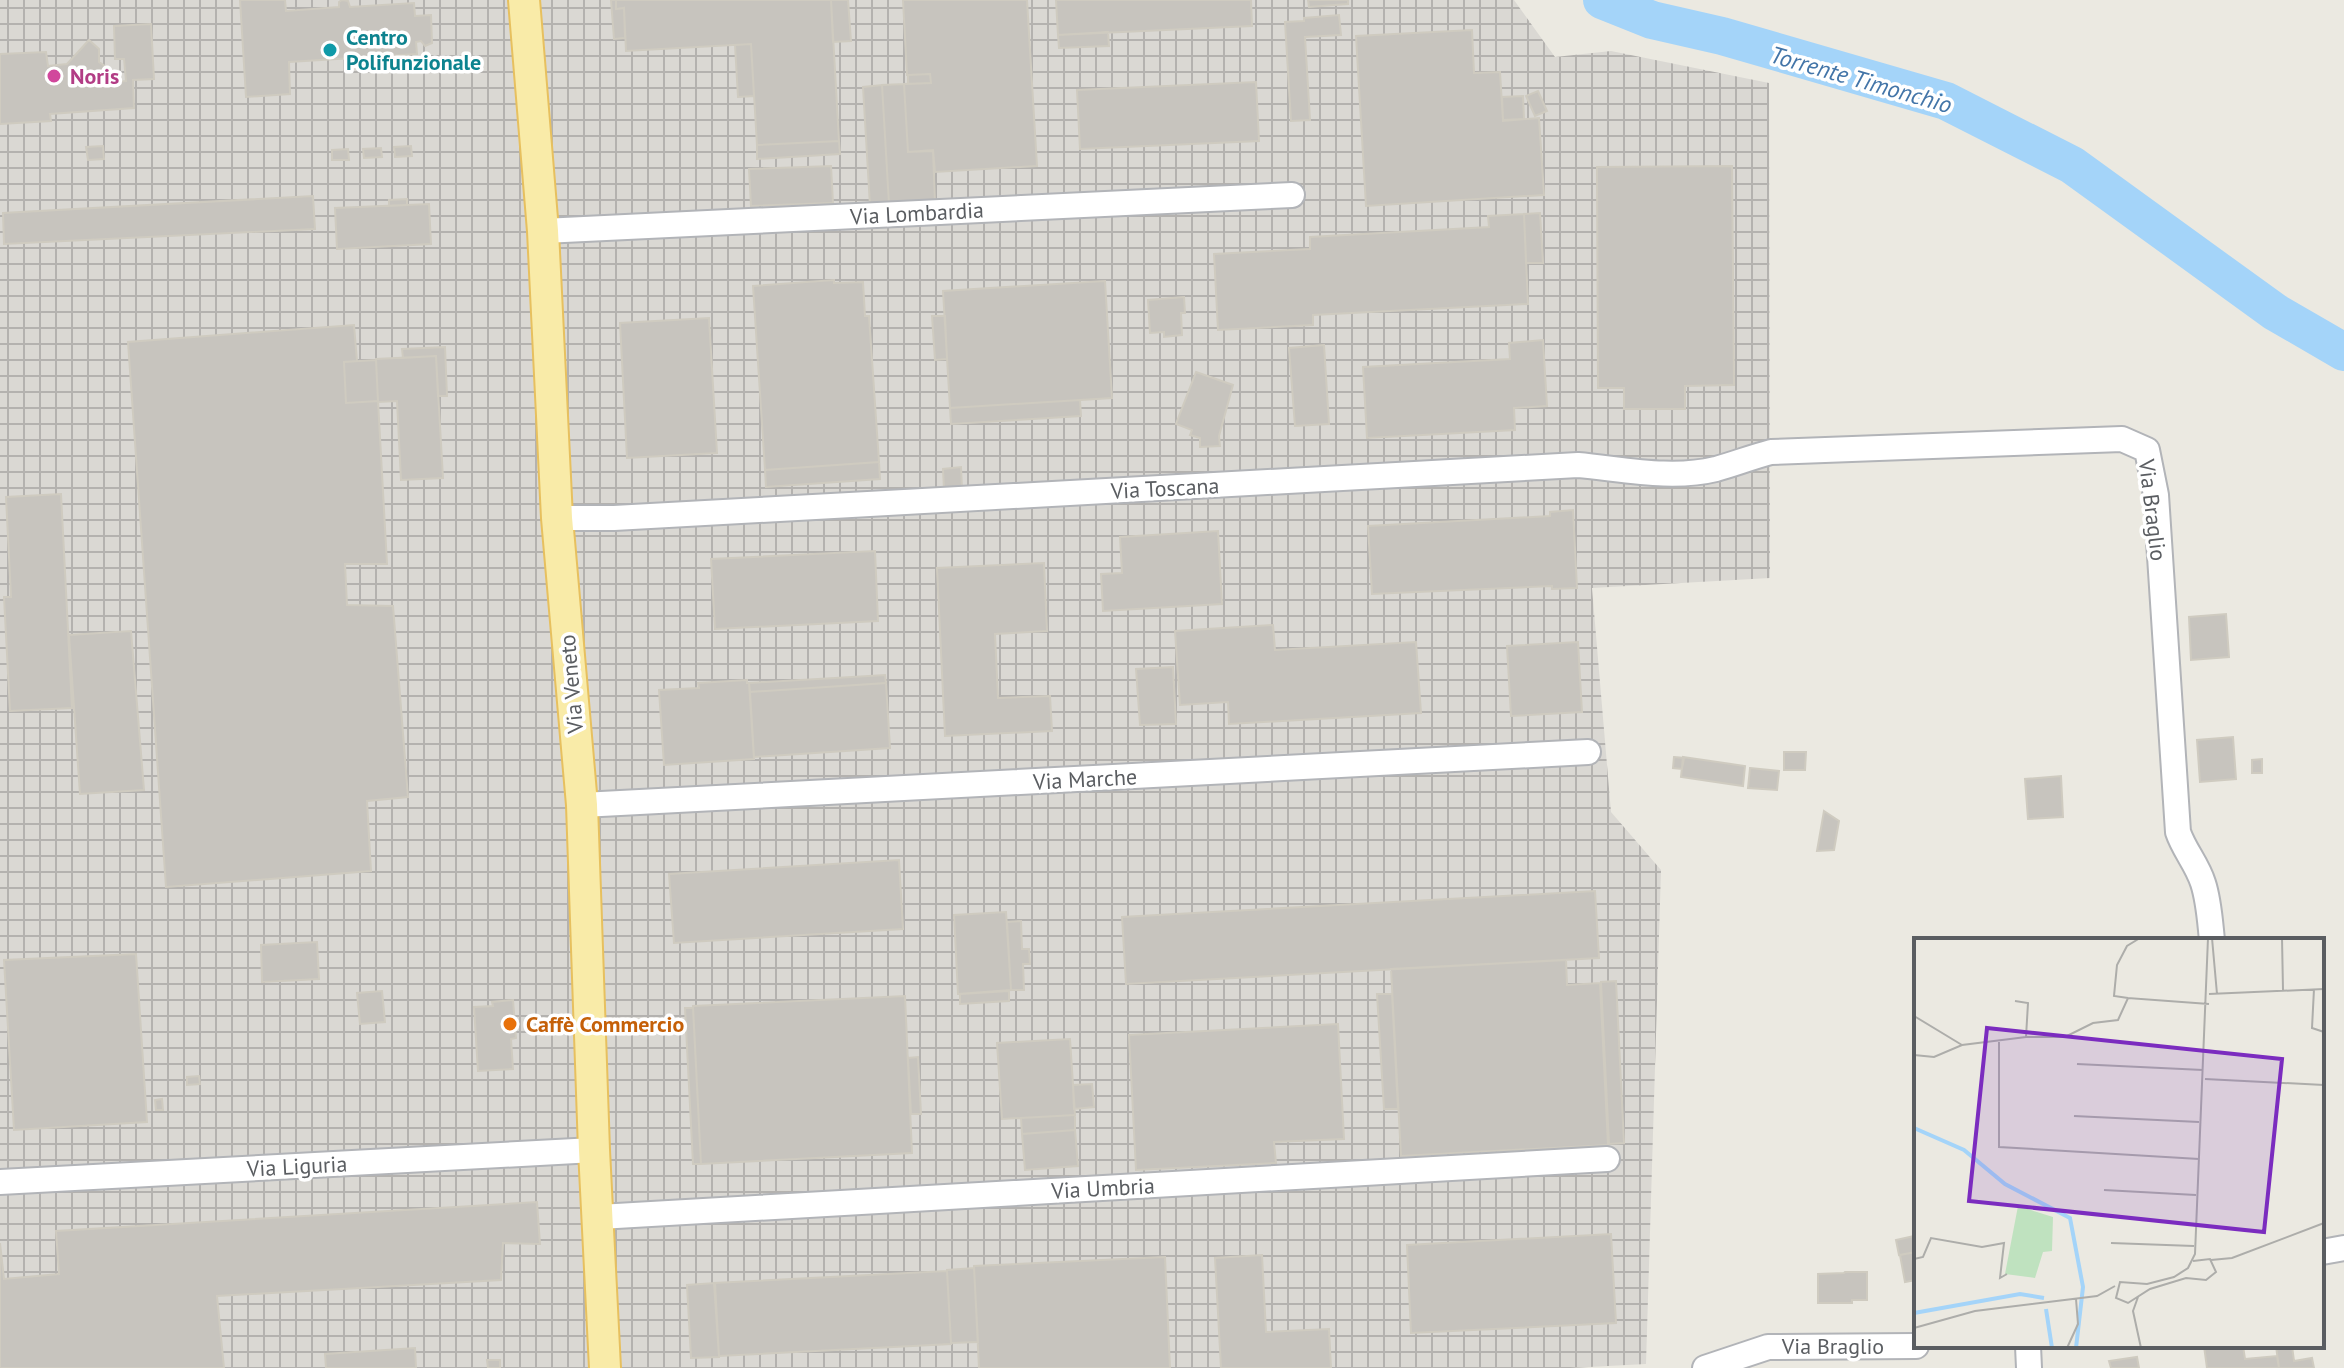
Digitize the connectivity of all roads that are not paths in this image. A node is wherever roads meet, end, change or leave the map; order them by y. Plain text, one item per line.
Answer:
1 (524, 0) edge
2 (1292, 195) dead end
3 (543, 231) junction
4 (1771, 452) joint
5 (557, 518) junction
6 (1588, 752) dead end
7 (582, 805) junction
8 (2212, 938) edge
9 (594, 1150) junction
10 (1607, 1159) dead end
11 (0, 1182) edge
12 (599, 1217) junction
13 (2344, 1248) edge
14 (2324, 1252) edge
15 (1914, 1346) edge
16 (2028, 1348) edge
17 (605, 1368) edge
18 (1705, 1368) edge
19 (2029, 1368) edge

1 - 3 main road, Via Veneto
2 - 3 street, Via Lombardia
3 - 5 main road, Via Veneto
4 - 5 street, Via Toscana
4 - 8 street, Via Braglio
5 - 7 main road, Via Veneto
6 - 7 street, Via Marche
7 - 9 main road, Via Veneto
9 - 11 street, Via Liguria
9 - 12 main road, Via Veneto
10 - 12 street, Via Umbria
12 - 17 main road, Via Veneto
13 - 14 street
15 - 18 street, Via Braglio
16 - 19 street

